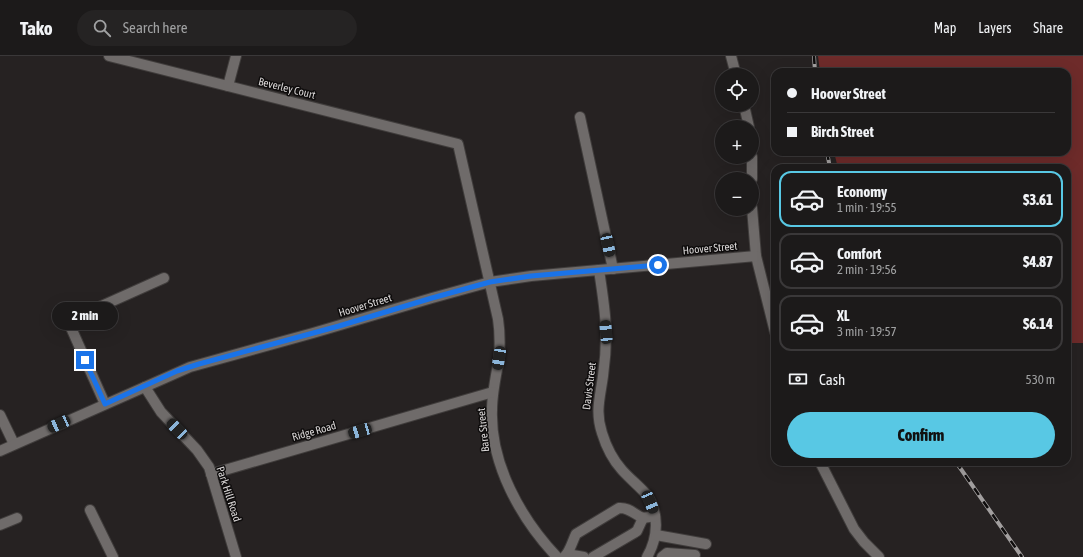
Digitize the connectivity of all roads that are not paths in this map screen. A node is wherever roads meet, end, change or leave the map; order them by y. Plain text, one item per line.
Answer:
1 (109, 56) edge
2 (236, 56) edge
3 (731, 56) edge
4 (734, 68) edge
5 (228, 86) junction
6 (580, 117) dead end
7 (458, 144) joint
8 (753, 216) edge
9 (756, 256) junction
10 (613, 269) junction
11 (600, 270) junction
12 (164, 278) dead end
13 (490, 282) junction
14 (771, 316) edge
15 (145, 387) junction
16 (493, 392) junction
17 (105, 404) junction
18 (0, 415) edge
19 (14, 444) junction
20 (0, 450) edge
21 (822, 466) edge
22 (211, 474) junction
23 (90, 510) dead end
24 (655, 516) junction
25 (17, 518) dead end
26 (644, 518) junction
27 (0, 525) edge
28 (656, 535) junction
29 (565, 556) edge
30 (694, 556) edge
31 (113, 557) edge
32 (236, 557) edge
33 (557, 557) edge
34 (584, 557) edge
35 (593, 557) edge
36 (647, 557) edge
37 (662, 557) edge
38 (879, 557) edge

1 - 5 street, Beverley Court
2 - 5 street
3 - 4 street
5 - 7 street, Beverley Court
6 - 10 street
7 - 13 street, Bare Street
8 - 9 street
9 - 10 street, Hoover Street
9 - 14 street
10 - 11 street, Hoover Street
11 - 13 street, Hoover Street
11 - 24 street, Davis Street
12 - 17 street
13 - 15 street, Hoover Street
13 - 16 street, Bare Street
15 - 17 street, Hoover Street
15 - 22 street, Park Hill Road
16 - 22 street, Ridge Road
16 - 33 street, Bare Street
17 - 19 street, Hoover Street
18 - 19 street
19 - 20 street, Hoover Street
21 - 38 street
22 - 32 street, Park Hill Road
23 - 31 street
24 - 26 street
24 - 28 street, Davis Street
25 - 27 street
26 - 29 street
26 - 35 street
28 - 30 street
28 - 36 street
29 - 34 street
30 - 37 street

